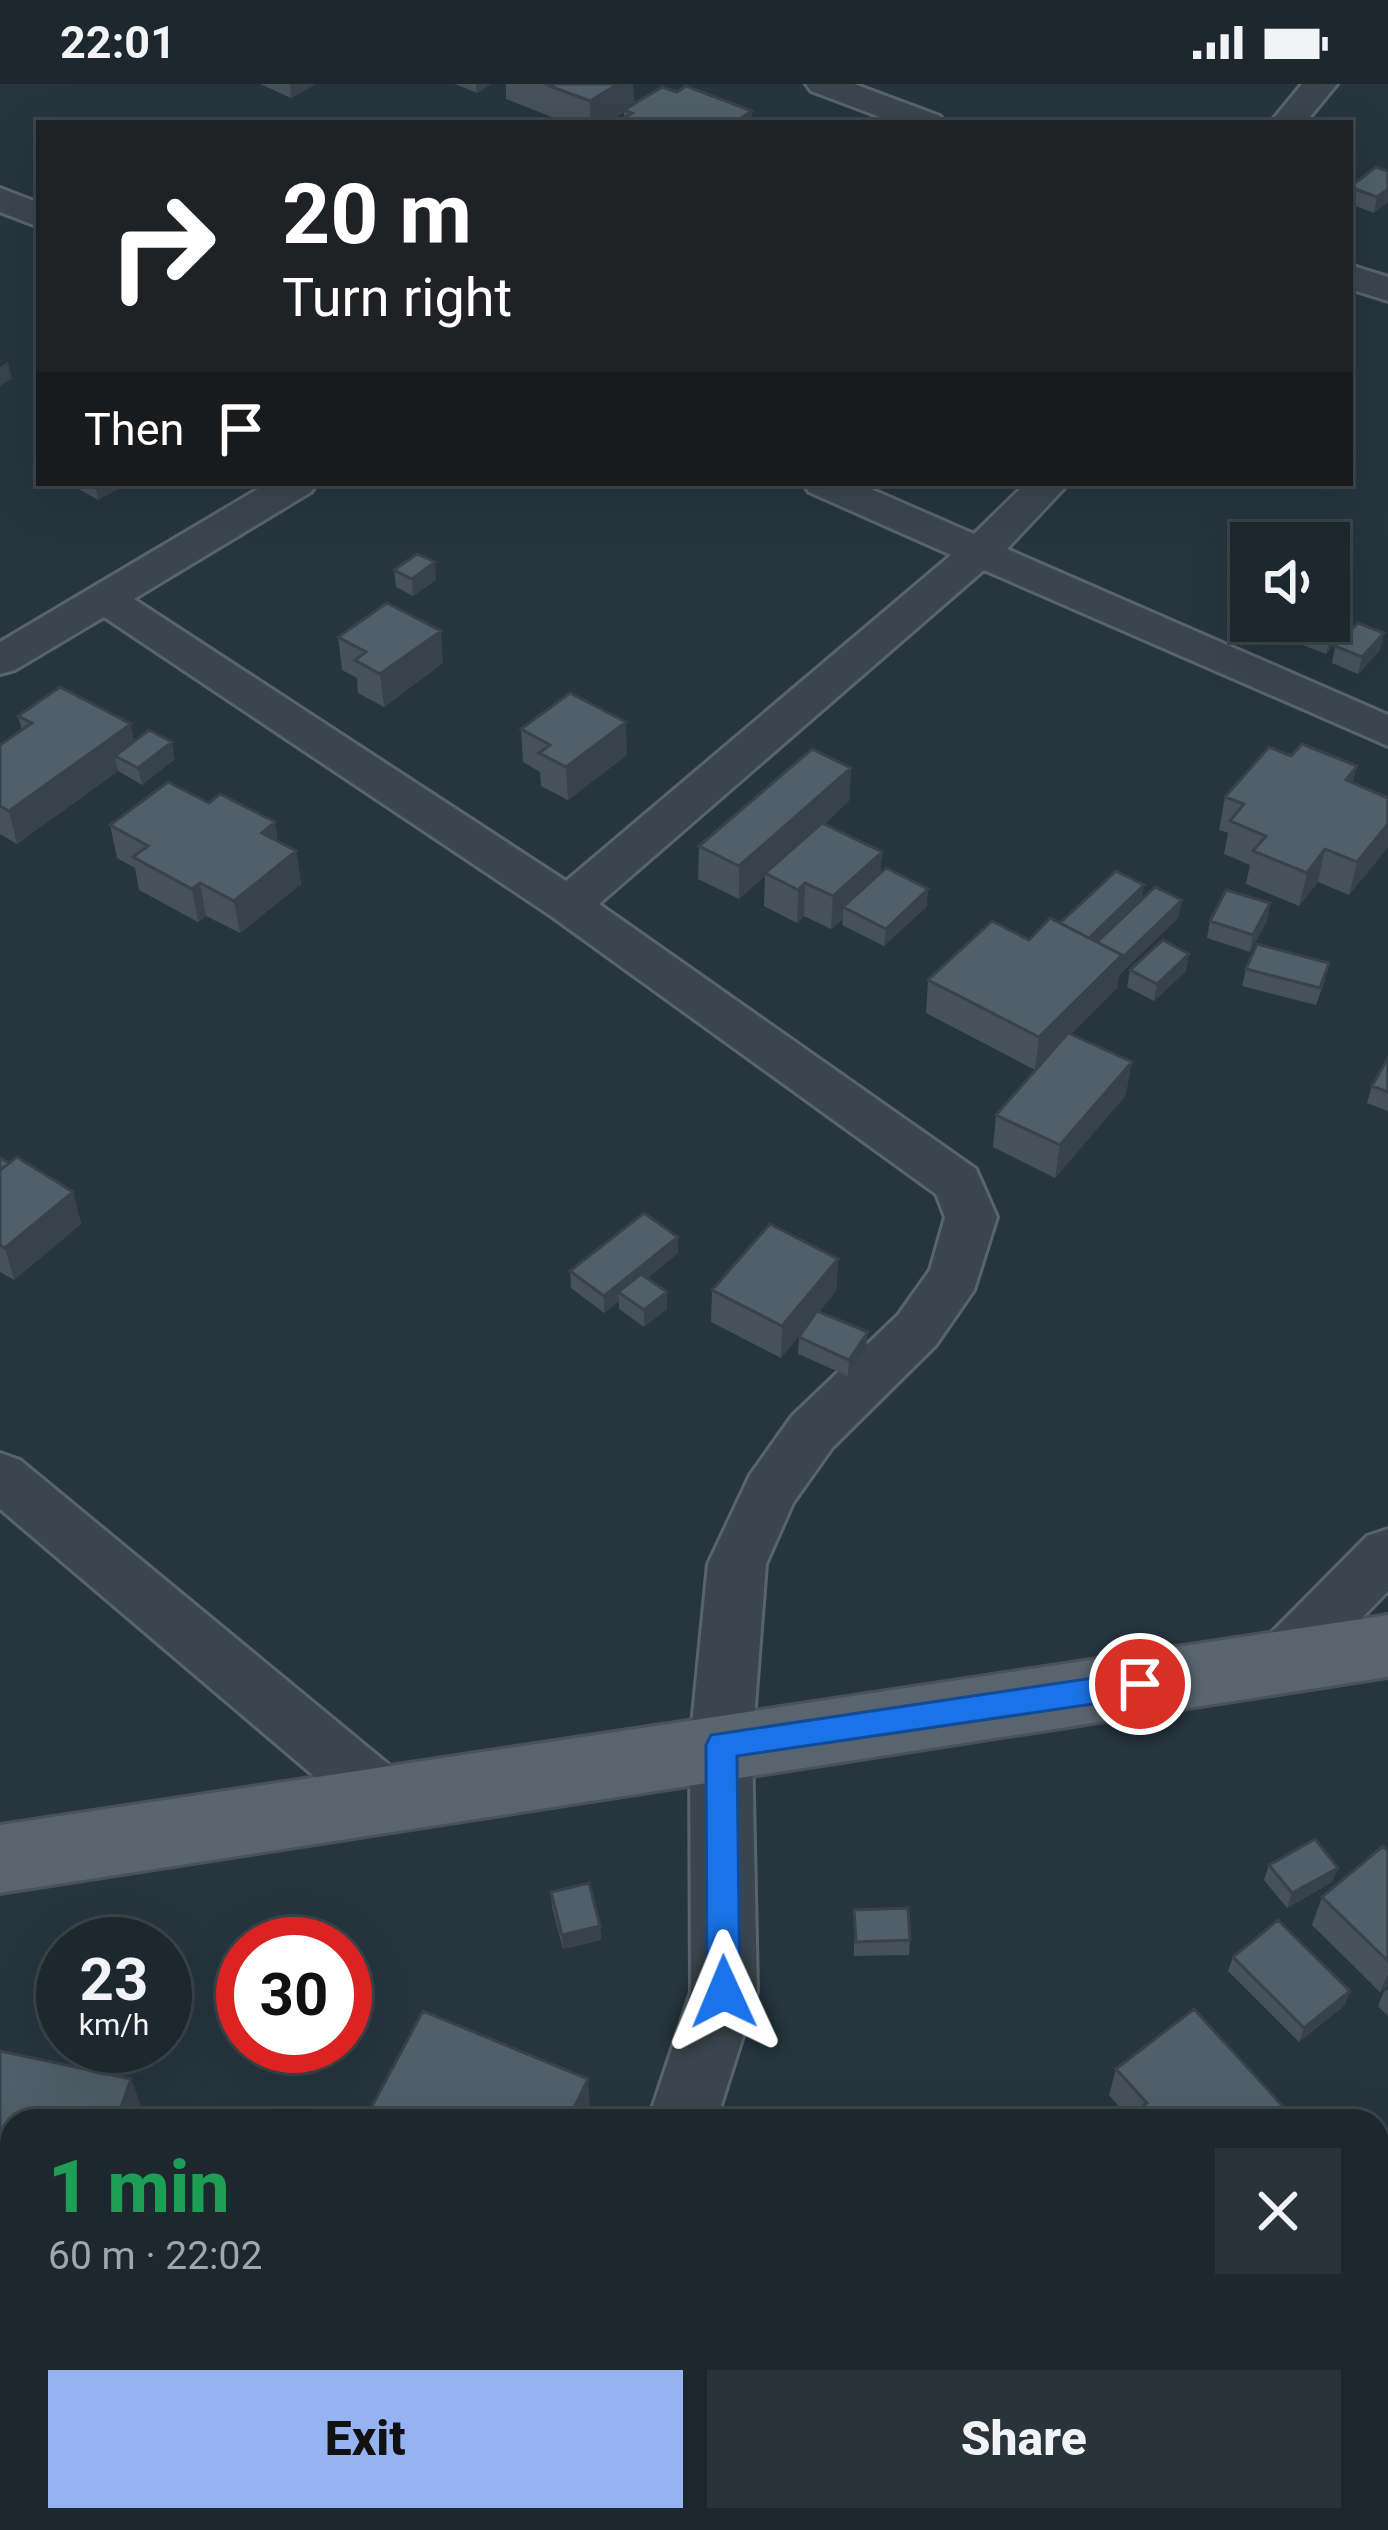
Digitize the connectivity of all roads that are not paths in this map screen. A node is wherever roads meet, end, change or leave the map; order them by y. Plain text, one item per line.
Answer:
1 (823, 84) edge
2 (1320, 84) edge
3 (920, 120) edge
4 (1290, 120) edge
5 (0, 199) edge
6 (36, 215) edge
7 (1353, 277) edge
8 (1388, 290) edge
9 (292, 486) edge
10 (830, 486) edge
11 (1046, 486) edge
12 (980, 552) junction
13 (105, 599) junction
14 (0, 661) edge
15 (1388, 732) edge
16 (568, 905) junction
17 (0, 1476) edge
18 (1388, 1553) edge
19 (1388, 1646) edge
20 (1280, 1663) junction
21 (722, 1745) junction
22 (383, 1798) junction
23 (0, 1858) edge
24 (686, 2109) edge

1 - 3 street
2 - 4 street
5 - 6 street
7 - 8 street
9 - 13 street
10 - 12 street
11 - 12 street
12 - 15 street
12 - 16 street
13 - 14 street
13 - 16 street
16 - 21 street
17 - 22 street
18 - 20 street
19 - 20 main road
20 - 21 main road
21 - 22 main road
21 - 24 street
22 - 23 main road

